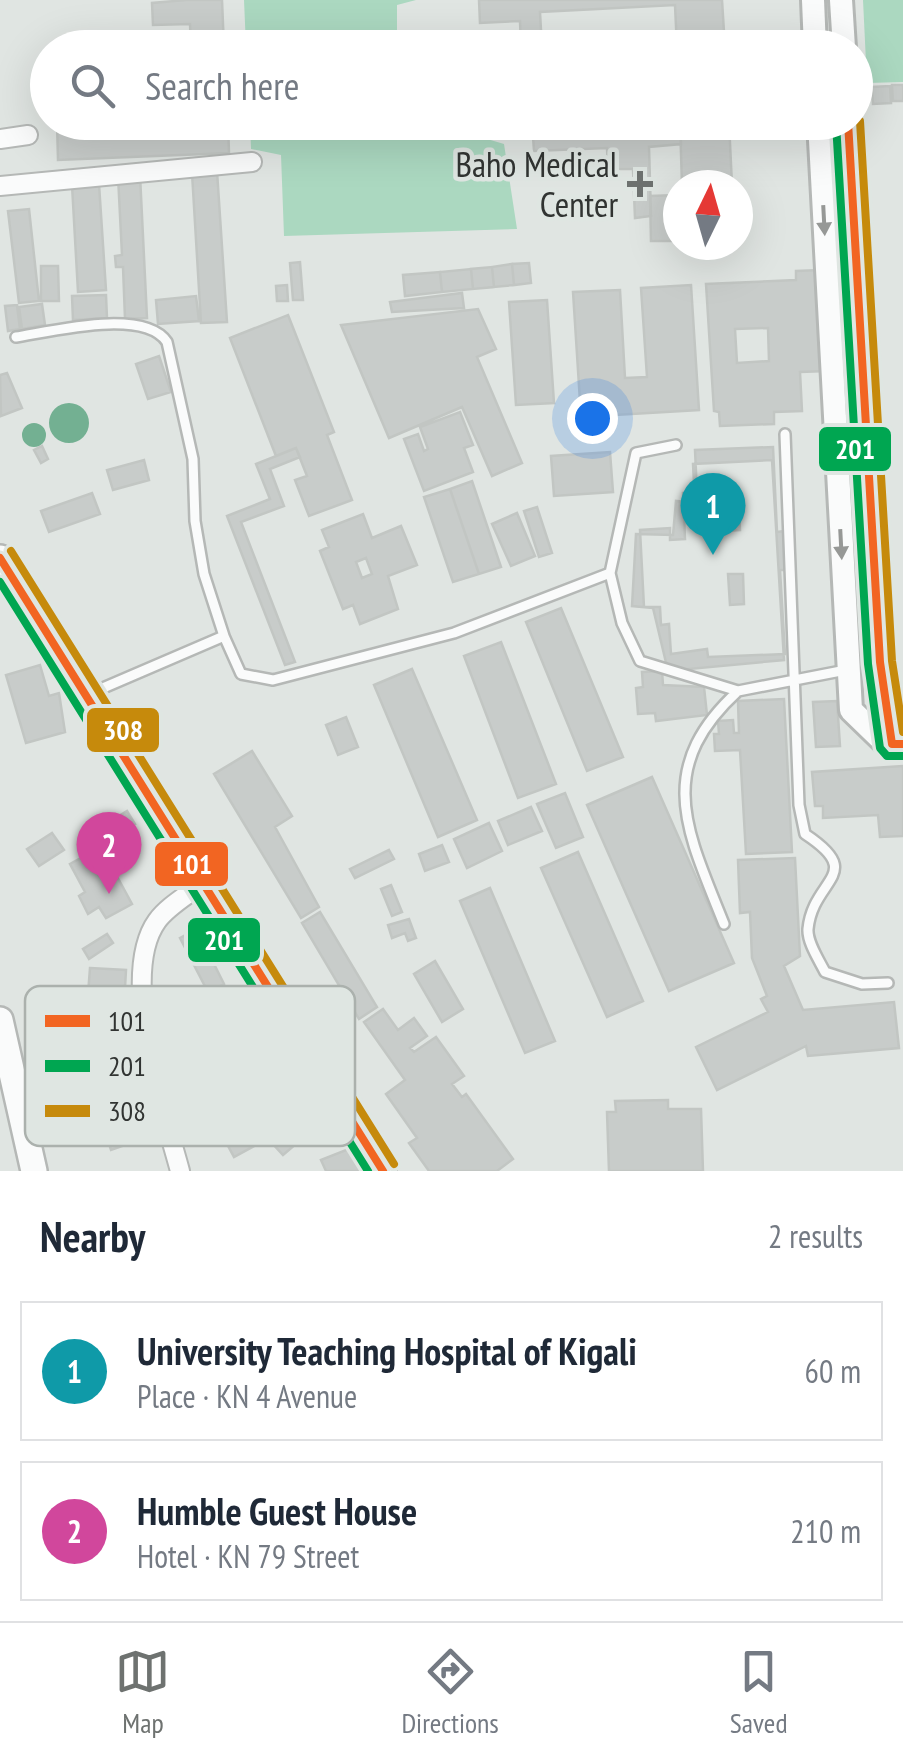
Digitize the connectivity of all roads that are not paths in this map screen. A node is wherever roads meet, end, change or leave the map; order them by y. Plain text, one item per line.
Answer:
1 (812, 0) edge
2 (841, 0) edge
3 (814, 30) edge
4 (843, 30) edge
5 (28, 135) dead end
6 (0, 139) edge
7 (820, 140) edge
8 (849, 140) edge
9 (252, 162) dead end
10 (0, 186) edge
11 (16, 337) dead end
12 (785, 434) dead end
13 (676, 445) dead end
14 (0, 558) edge
15 (610, 573) junction
16 (224, 636) junction
17 (846, 670) junction
18 (797, 680) junction
19 (738, 691) junction
20 (86, 695) junction
21 (898, 744) edge
22 (199, 886) junction
23 (724, 924) dead end
24 (888, 983) dead end
25 (143, 986) edge
26 (264, 986) edge
27 (0, 1020) edge
28 (355, 1128) edge
29 (25, 1131) edge
30 (28, 1146) edge
31 (173, 1146) edge
32 (34, 1171) edge
33 (180, 1171) edge
34 (383, 1171) edge

1 - 3 street
2 - 4 street
5 - 6 street
7 -> 17 street
8 - 21 street
9 - 10 street
11 - 16 lane
12 - 18 lane
13 - 15 lane
14 - 20 main road
15 - 16 lane
15 - 19 lane
16 - 20 lane
17 - 18 lane
17 - 21 street
18 - 19 lane
18 - 24 lane
19 - 23 lane
20 - 22 main road
22 - 25 street
22 - 26 main road
27 - 29 main road
28 - 34 main road
30 - 32 main road
31 - 33 street

